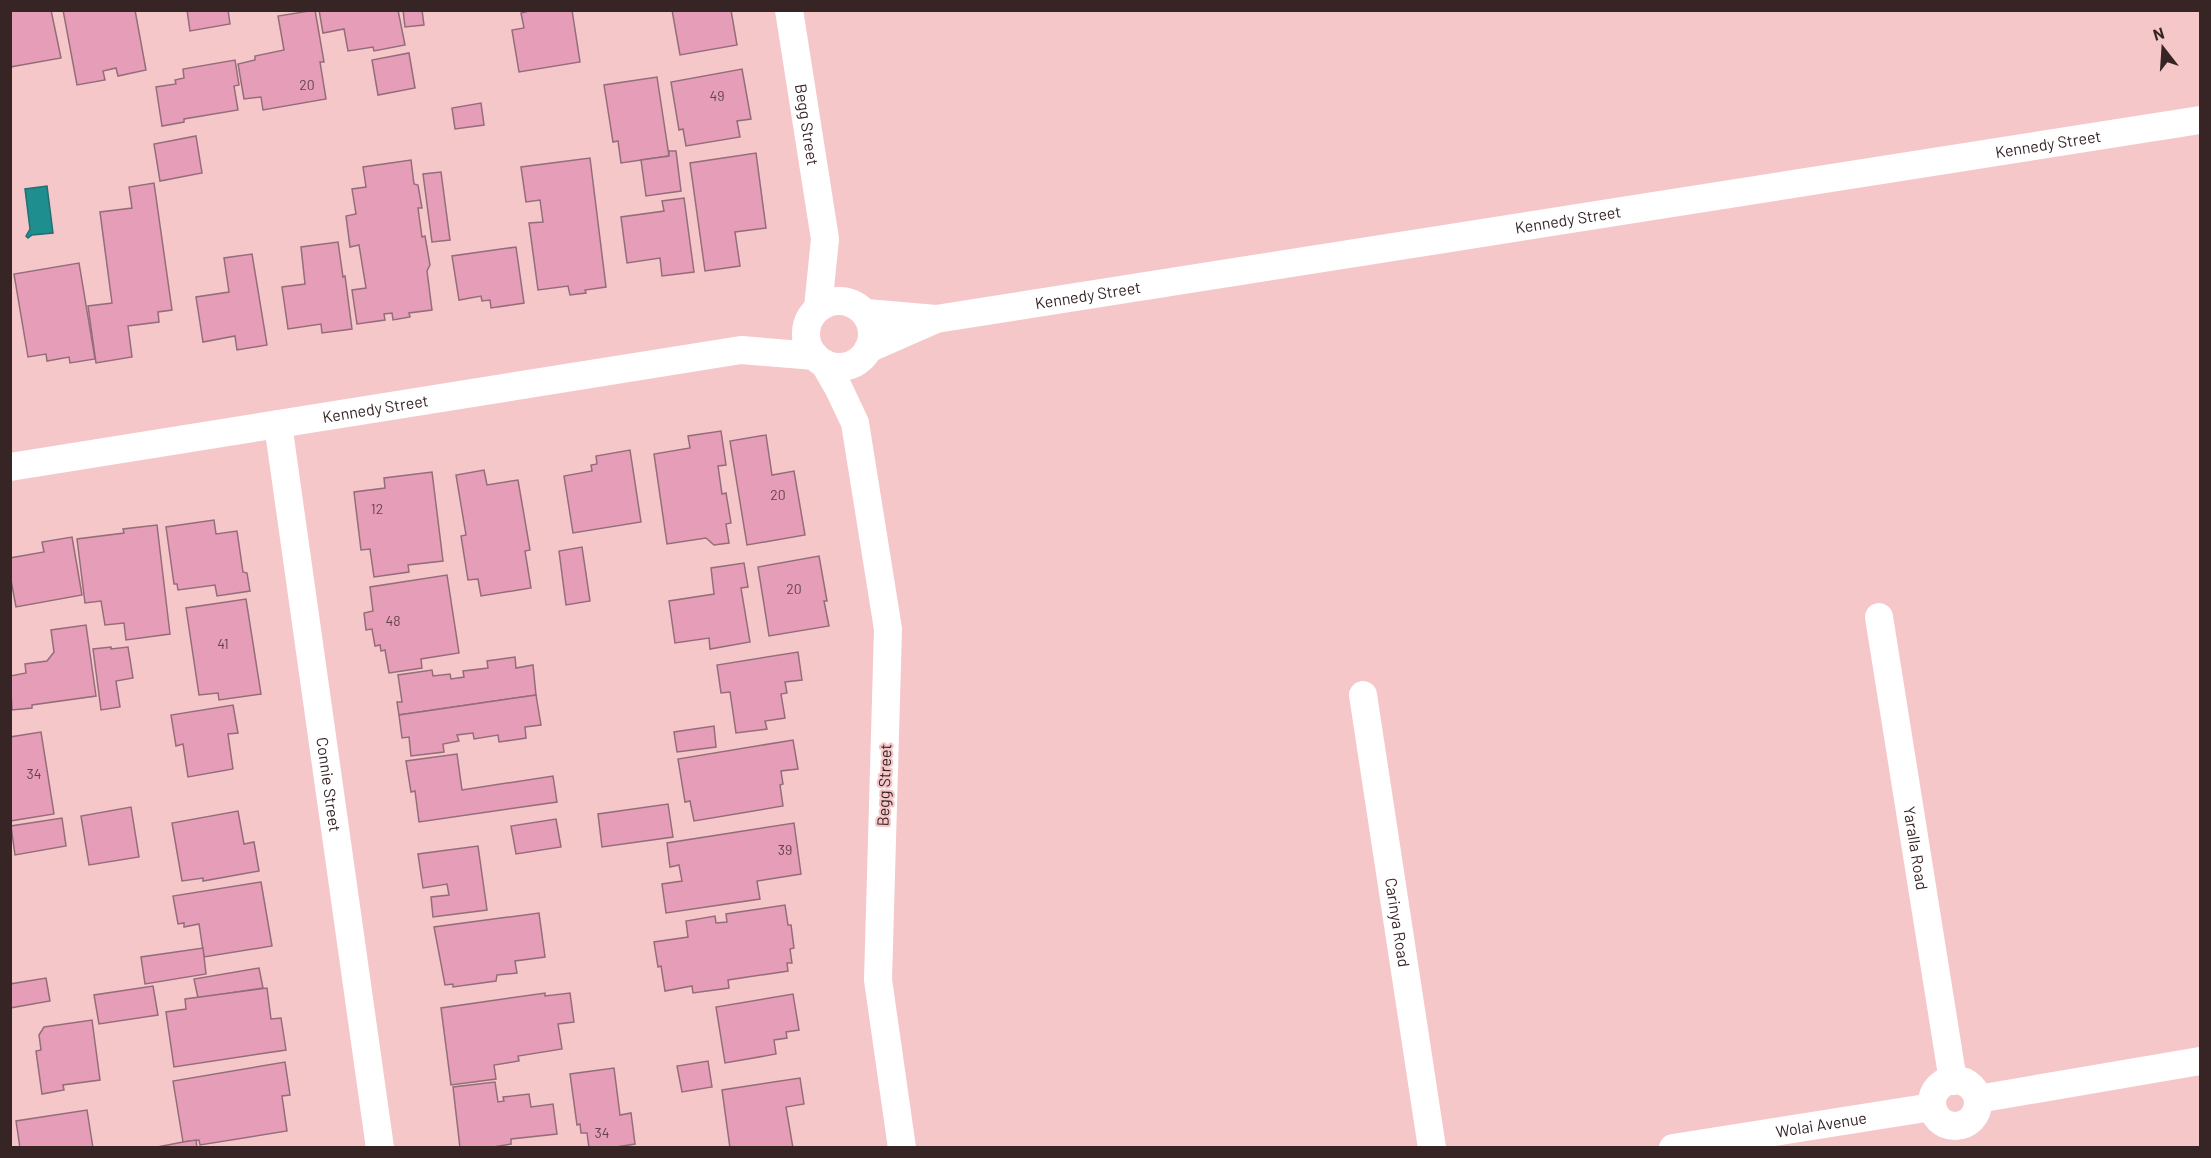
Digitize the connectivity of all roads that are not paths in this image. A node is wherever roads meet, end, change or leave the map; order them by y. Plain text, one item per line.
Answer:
1 (789, 10) edge
2 (2200, 120) edge
3 (825, 238) junction
4 (859, 308) junction
5 (814, 313) junction
6 (936, 319) junction
7 (741, 350) junction
8 (865, 353) junction
9 (820, 360) junction
10 (278, 423) junction
11 (855, 423) junction
12 (10, 466) edge
13 (1879, 617) dead end
14 (1363, 695) dead end
15 (2200, 1061) edge
16 (1953, 1081) junction
17 (1978, 1099) junction
18 (1932, 1107) junction
19 (1960, 1137) edge
20 (380, 1148) edge
21 (902, 1148) edge
22 (1432, 1148) edge
23 (1673, 1148) edge

1 - 3 street, Begg Street
2 - 6 street, Kennedy Street
3 - 4 street, Begg Street
3 - 5 street, Begg Street
4 - 5 street
4 - 6 street, Kennedy Street
4 - 8 street
5 - 7 street, Kennedy Street
5 - 9 street
6 - 8 street, Kennedy Street
7 - 9 street, Kennedy Street
7 - 10 street, Kennedy Street
8 - 9 street
8 - 11 street, Begg Street
9 - 11 street, Begg Street
10 - 12 street, Kennedy Street
10 - 20 street, Connie Street
11 - 21 street, Begg Street
13 - 16 street, Yaralla Road
14 - 22 street, Carinya Road
15 - 17 street
16 - 17 street
16 - 18 street
17 - 19 street
18 - 19 street
18 - 23 street, Wolai Avenue

